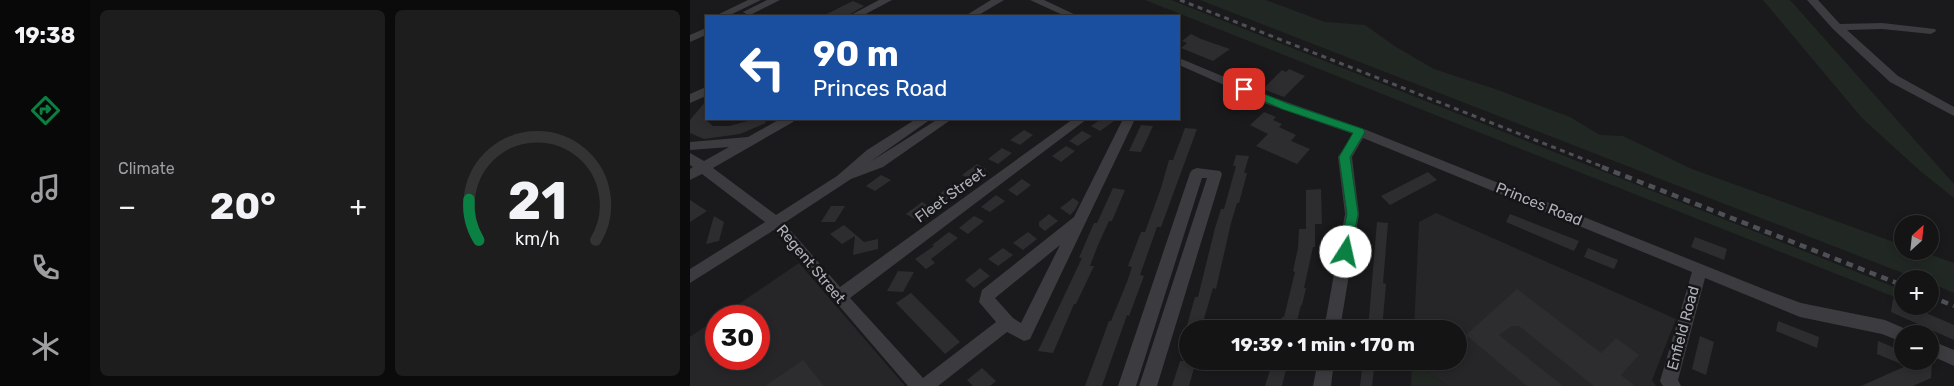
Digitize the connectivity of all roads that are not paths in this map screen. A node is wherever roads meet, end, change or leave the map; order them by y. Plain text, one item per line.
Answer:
1 (887, 0) edge
2 (999, 0) edge
3 (1035, 0) edge
4 (1812, 0) edge
5 (763, 1) edge
6 (723, 15) edge
7 (741, 15) edge
8 (856, 15) edge
9 (972, 15) edge
10 (1072, 15) edge
11 (705, 22) edge
12 (1837, 27) junction
13 (1923, 28) dead end
14 (690, 30) edge
15 (705, 32) edge
16 (690, 39) edge
17 (1180, 61) edge
18 (705, 91) edge
19 (690, 99) edge
20 (1954, 112) edge
21 (787, 120) edge
22 (923, 120) edge
23 (944, 120) edge
24 (1080, 120) edge
25 (1129, 120) edge
26 (1360, 132) junction
27 (762, 134) junction
28 (690, 146) edge
29 (690, 158) edge
30 (696, 171) edge
31 (842, 178) junction
32 (1080, 221) junction
33 (775, 222) junction
34 (1700, 269) junction
35 (1164, 272) junction
36 (1183, 274) junction
37 (690, 277) edge
38 (839, 297) junction
39 (1334, 320) edge
40 (1007, 323) junction
41 (1894, 331) edge
42 (1939, 351) edge
43 (1954, 358) edge
44 (1325, 370) edge
45 (919, 386) edge
46 (925, 386) edge
47 (1127, 386) edge
48 (1148, 386) edge
49 (1322, 386) edge
50 (1672, 386) edge

1 - 8 street
2 - 9 street
3 - 10 street
4 - 12 street
5 - 6 street
5 - 7 street
11 - 14 street
12 - 13 street
12 - 20 street
15 - 16 street
17 - 26 street, Princes Road
18 - 19 street
21 - 27 street
22 - 31 street
23 - 31 street
24 - 38 street, Fleet Street
25 - 32 street
26 - 34 street, Princes Road
26 - 39 street
27 - 28 street
27 - 30 street
29 - 30 street, Regent Street
30 - 33 street, Regent Street
31 - 33 street
32 - 40 street
32 - 40 street
33 - 37 street
33 - 38 street, Regent Street
34 - 41 street, Princes Road
34 - 50 street, Enfield Road
35 - 36 street
35 - 36 street
35 - 47 street
36 - 48 street
38 - 45 street, Regent Street
40 - 46 street
42 - 43 street
44 - 49 street

